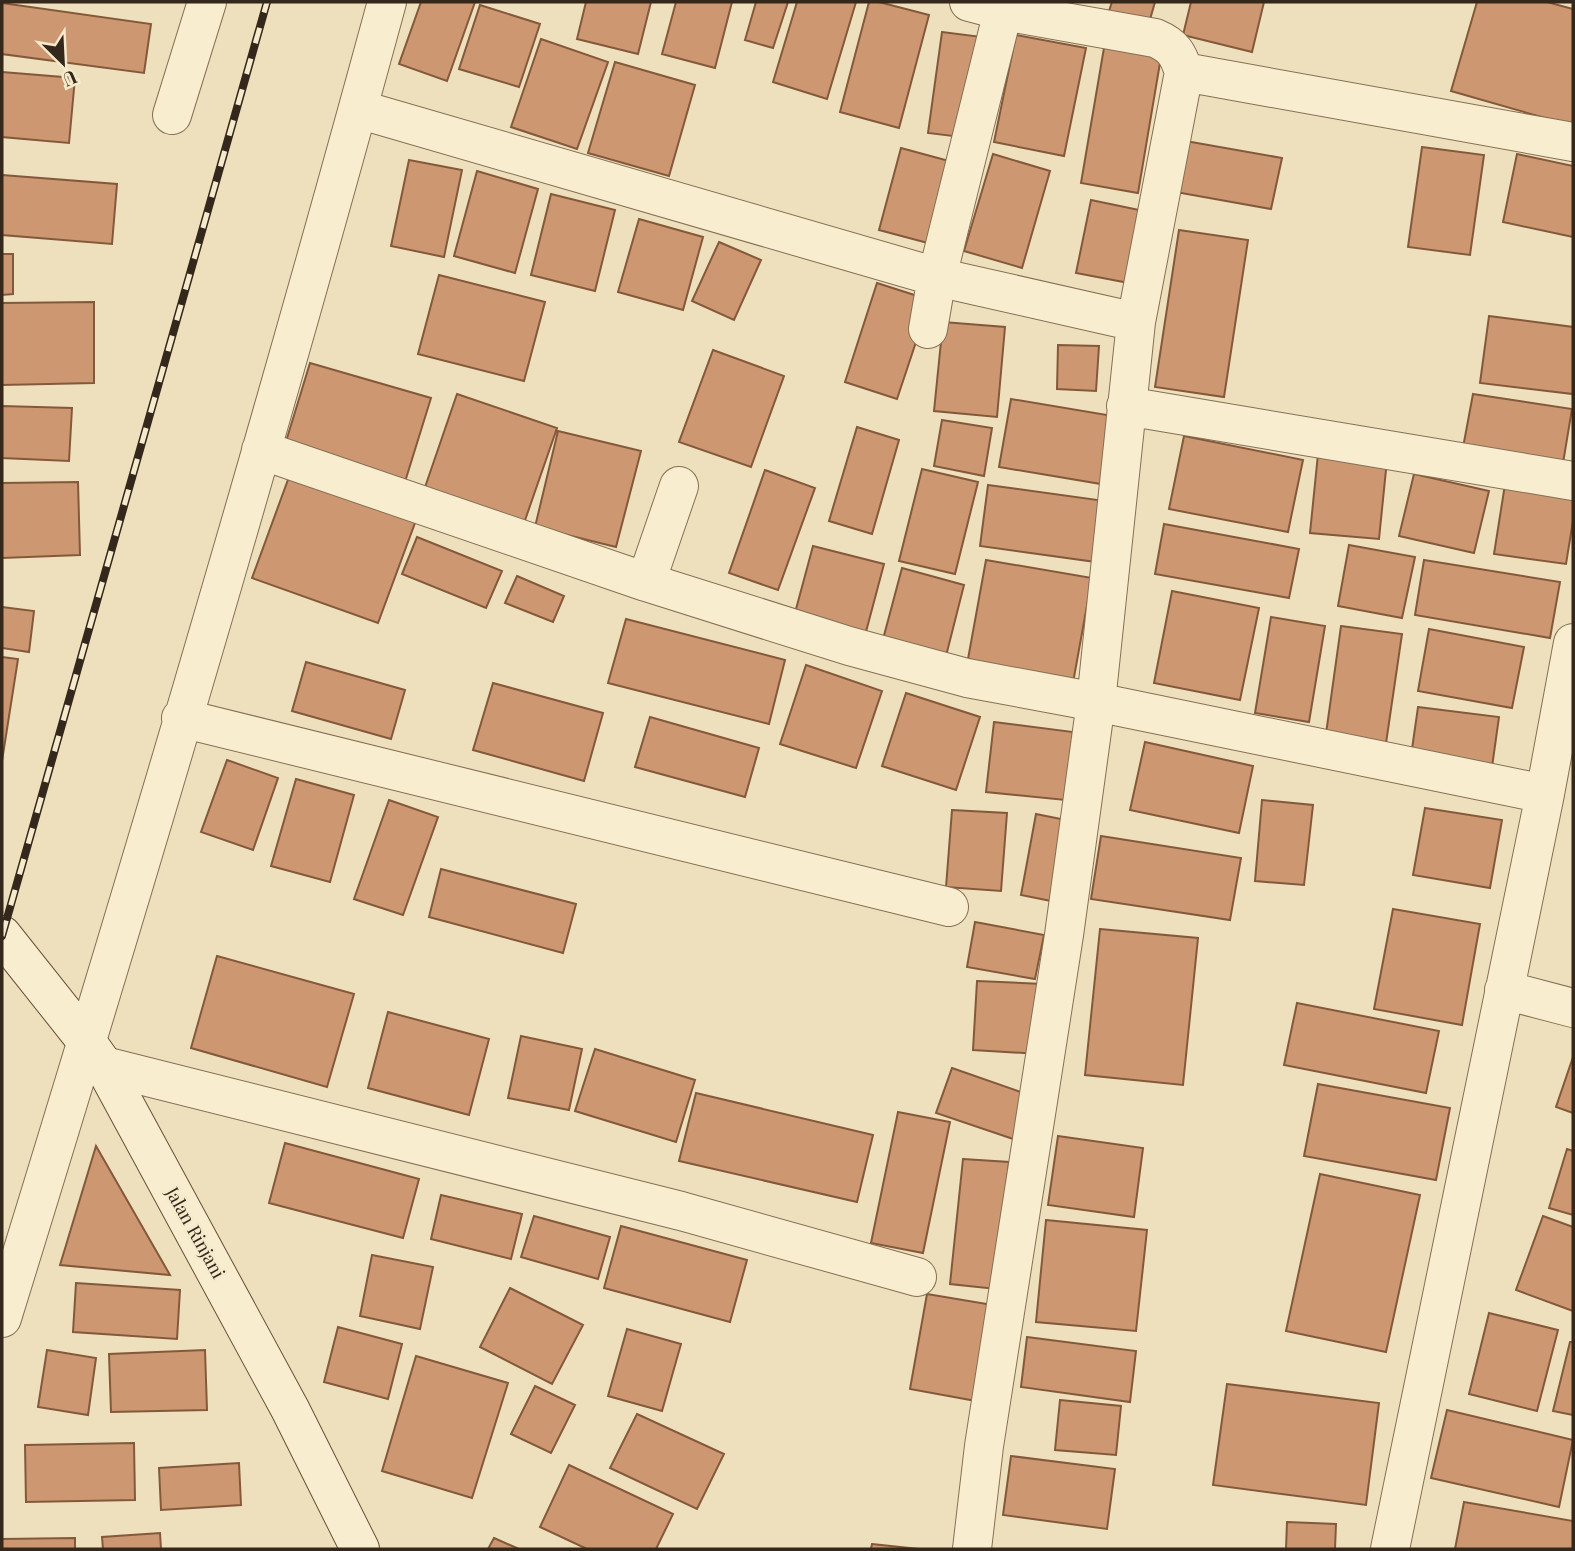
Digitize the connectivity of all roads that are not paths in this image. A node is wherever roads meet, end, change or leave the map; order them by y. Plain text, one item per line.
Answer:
1 (207, 2) edge
2 (387, 2) edge
3 (986, 6) edge
4 (1184, 72) junction
5 (358, 109) junction
6 (172, 115) dead end
7 (1573, 142) edge
8 (937, 277) junction
9 (1136, 322) junction
10 (929, 329) dead end
11 (1126, 406) junction
12 (261, 450) junction
13 (1573, 481) edge
14 (679, 486) dead end
15 (646, 582) junction
16 (1573, 643) edge
17 (1096, 702) junction
18 (181, 718) junction
19 (1545, 793) junction
20 (949, 907) dead end
21 (2, 935) edge
22 (1504, 990) junction
23 (1573, 1008) edge
24 (95, 1054) junction
25 (917, 1277) dead end
26 (2, 1318) edge
27 (354, 1538) edge
28 (378, 1549) edge
29 (972, 1549) edge
30 (1390, 1549) edge

1 - 6 street
2 - 5 street
3 - 4 street
3 - 8 street
4 - 7 street
4 - 9 street
5 - 8 street
5 - 12 street
8 - 9 street
8 - 10 street
9 - 11 street
11 - 13 street
11 - 17 street
12 - 15 street
12 - 18 street
14 - 15 street
15 - 17 street
16 - 19 street
17 - 19 street
17 - 29 street
18 - 20 street
18 - 24 street
19 - 22 street
21 - 24 street, Jalan Rinjani
22 - 23 street
22 - 30 street
24 - 25 street
24 - 26 street
24 - 27 street, Jalan Rinjani
27 - 28 street

